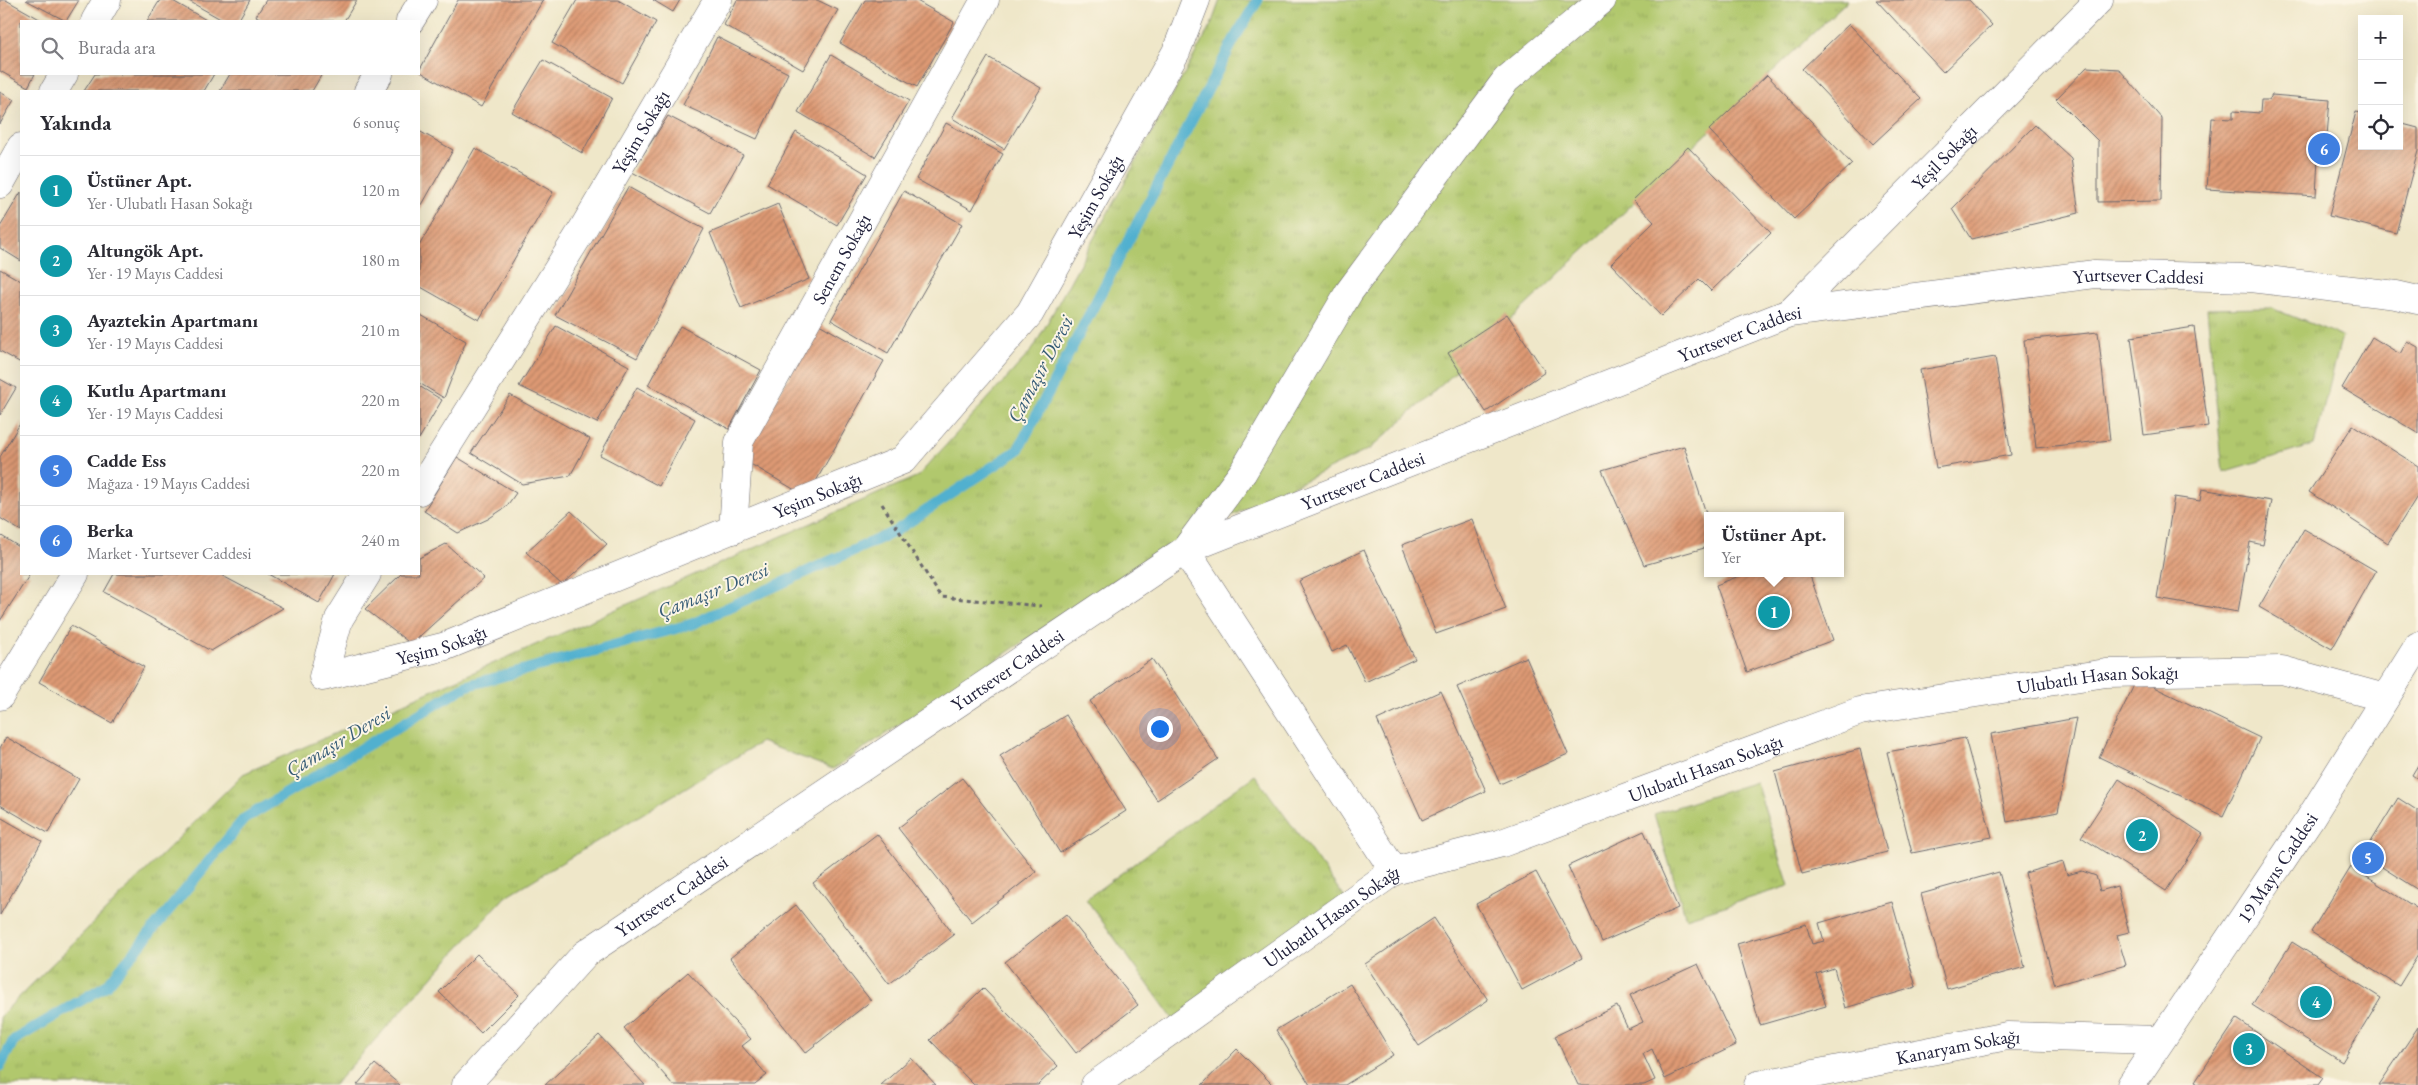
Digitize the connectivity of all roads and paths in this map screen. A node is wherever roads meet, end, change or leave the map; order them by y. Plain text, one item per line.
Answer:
1 (108, 0) edge
2 (423, 0) edge
3 (718, 0) edge
4 (986, 0) edge
5 (1196, 0) edge
6 (1602, 0) edge
7 (2099, 0) edge
8 (96, 20) edge
9 (411, 20) edge
10 (63, 75) edge
11 (378, 75) edge
12 (55, 90) edge
13 (369, 90) edge
14 (20, 149) edge
15 (0, 184) edge
16 (2418, 300) edge
17 (1789, 313) junction
18 (420, 489) edge
19 (885, 510) dead end
20 (733, 530) junction
21 (1185, 550) junction
22 (74, 575) edge
23 (366, 575) edge
24 (1094, 611) junction
25 (2418, 646) edge
26 (0, 696) edge
27 (2385, 698) junction
28 (1394, 871) junction
29 (2160, 1040) junction
30 (466, 1085) edge
31 (1095, 1085) edge
32 (1758, 1085) edge
33 (2132, 1085) edge

1 - 8 street
2 - 9 street
3 - 18 street, Yeşim Sokağı
4 - 20 street, Senem Sokağı
5 - 20 street, Yeşim Sokağı
6 - 21 street
7 - 17 street, Yeşil Sokağı
10 - 12 street
11 - 13 street
14 - 15 street
16 - 17 street, Yurtsever Caddesi
17 - 21 street, Yurtsever Caddesi
19 - 24 path
20 - 23 street, Yeşim Sokağı
21 - 24 street, Yurtsever Caddesi
21 - 28 street
22 - 26 street
24 - 30 street, Yurtsever Caddesi
25 - 27 street, 19 Mayıs Caddesi
27 - 28 street, Ulubatlı Hasan Sokağı
27 - 29 street, 19 Mayıs Caddesi
28 - 31 street, Ulubatlı Hasan Sokağı
29 - 32 street, Kanaryam Sokağı
29 - 33 street, 19 Mayıs Caddesi

